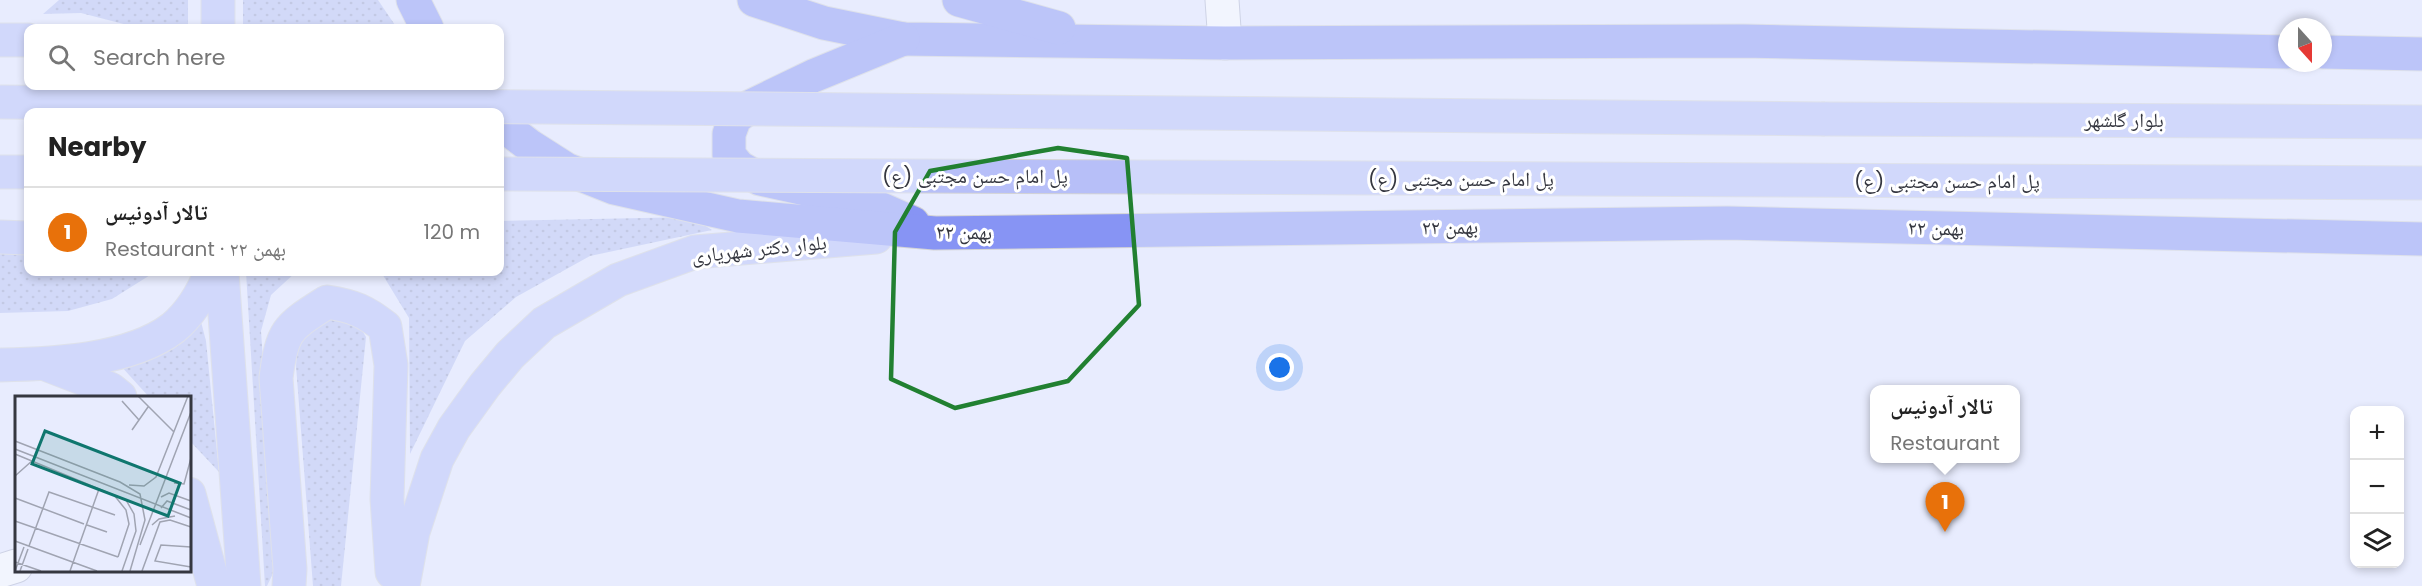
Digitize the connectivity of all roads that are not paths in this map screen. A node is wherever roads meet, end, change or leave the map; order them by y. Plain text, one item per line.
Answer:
1 (218, 0) edge
2 (413, 0) edge
3 (753, 0) edge
4 (959, 0) edge
5 (1222, 0) edge
6 (218, 24) edge
7 (425, 24) edge
8 (903, 39) junction
9 (0, 40) edge
10 (24, 40) edge
11 (1101, 40) junction
12 (1225, 43) junction
13 (2278, 52) edge
14 (2332, 52) edge
15 (2422, 54) edge
16 (152, 90) edge
17 (219, 90) edge
18 (468, 90) edge
19 (0, 102) edge
20 (163, 108) edge
21 (219, 108) edge
22 (483, 108) edge
23 (2422, 122) edge
24 (504, 126) edge
25 (0, 172) edge
26 (24, 172) edge
27 (504, 174) edge
28 (2422, 183) edge
29 (935, 233) junction
30 (0, 237) edge
31 (24, 238) edge
32 (2422, 238) edge
33 (209, 276) edge
34 (222, 276) edge
35 (46, 364) junction
36 (0, 365) edge
37 (119, 396) edge
38 (190, 498) edge
39 (15, 566) edge
40 (0, 571) edge
41 (214, 586) edge
42 (244, 586) edge
43 (289, 586) edge
44 (393, 586) edge
45 (403, 586) edge

1 - 6 main road
2 - 7 highway
3 - 8 highway
4 - 11 highway
5 - 12 street
8 - 11 highway
8 - 29 highway
9 - 10 main road
11 - 12 highway
12 - 13 highway
14 - 15 highway
16 - 20 main road
17 - 21 main road
18 - 22 highway
19 - 23 main road, بلوار گلشهر, bridge
24 - 29 highway, ۲۲ بهمن
25 - 26 main road
27 - 28 main road, پل امام حسن مجتبی (ع), bridge
29 - 32 highway, ۲۲ بهمن
29 - 45 main road, بلوار دکتر شهریاری
30 - 31 main road
33 - 35 main road
34 - 42 main road
35 - 36 main road
35 - 37 main road
38 - 41 main road
39 - 40 street
43 - 44 main road

